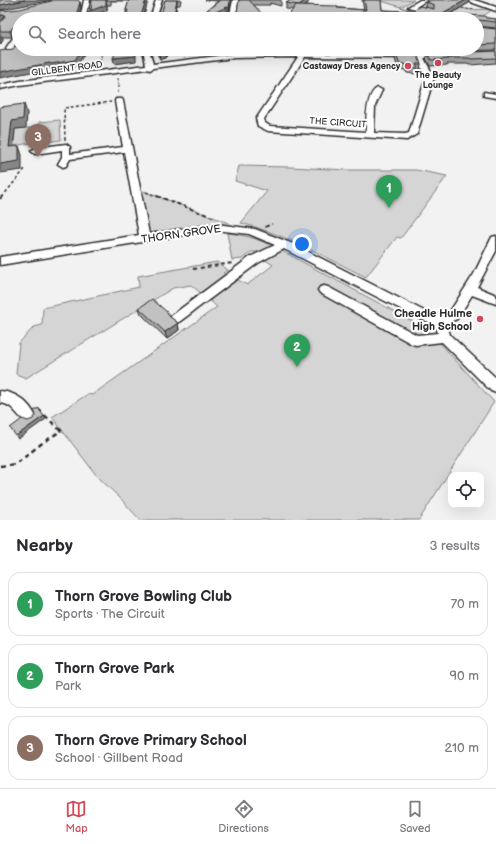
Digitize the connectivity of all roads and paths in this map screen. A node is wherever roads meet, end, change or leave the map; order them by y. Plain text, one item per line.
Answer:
1 (87, 0) edge
2 (159, 0) edge
3 (236, 0) edge
4 (424, 0) edge
5 (469, 3) edge
6 (461, 8) edge
7 (496, 9) edge
8 (84, 12) edge
9 (156, 12) edge
10 (233, 12) edge
11 (430, 12) edge
12 (453, 12) edge
13 (12, 44) edge
14 (12, 50) joint
15 (1, 53) edge
16 (101, 56) edge
17 (147, 56) edge
18 (234, 56) edge
19 (302, 56) edge
20 (418, 56) joint
21 (448, 56) edge
22 (150, 68) junction
23 (117, 73) dead end
24 (100, 74) junction
25 (0, 87) edge
26 (367, 91) dead end
27 (487, 94) dead end
28 (496, 96) edge
29 (119, 101) junction
30 (370, 135) junction
31 (66, 147) junction
32 (128, 149) junction
33 (35, 151) dead end
34 (25, 169) dead end
35 (135, 188) junction
36 (0, 198) edge
37 (233, 228) junction
38 (145, 238) junction
39 (496, 240) edge
40 (284, 245) junction
41 (0, 261) edge
42 (250, 263) junction
43 (193, 269) dead end
44 (470, 289) junction
45 (324, 290) dead end
46 (496, 300) edge
47 (175, 319) edge
48 (440, 320) junction
49 (445, 337) junction
50 (496, 387) edge
51 (0, 397) edge
52 (29, 417) dead end
53 (62, 430) dead end
54 (0, 466) edge

1 - 8 street
2 - 9 street
3 - 10 street
4 - 11 street
5 - 7 street
6 - 12 path
13 - 14 street
14 - 15 street
16 - 24 path
17 - 22 street
18 - 22 street, GILLBENT ROAD
19 - 30 street, THE CIRCUIT
20 - 21 street, GILLBENT ROAD
20 - 30 street, THE CIRCUIT
22 - 24 street, GILLBENT ROAD
23 - 29 path
24 - 25 street, GILLBENT ROAD
26 - 30 street
27 - 28 street
29 - 31 path
29 - 32 street
31 - 32 street
31 - 33 street
32 - 35 street
34 - 36 path
35 - 37 path
35 - 38 street
37 - 38 street, THORN GROVE
37 - 40 street, THORN GROVE
38 - 41 street, THORN GROVE
39 - 44 street
40 - 42 street
40 - 48 street, THORN GROVE
42 - 43 path
42 - 47 street
44 - 46 street
44 - 48 street
45 - 49 street
48 - 49 street
49 - 50 street
51 - 52 street
53 - 54 path

